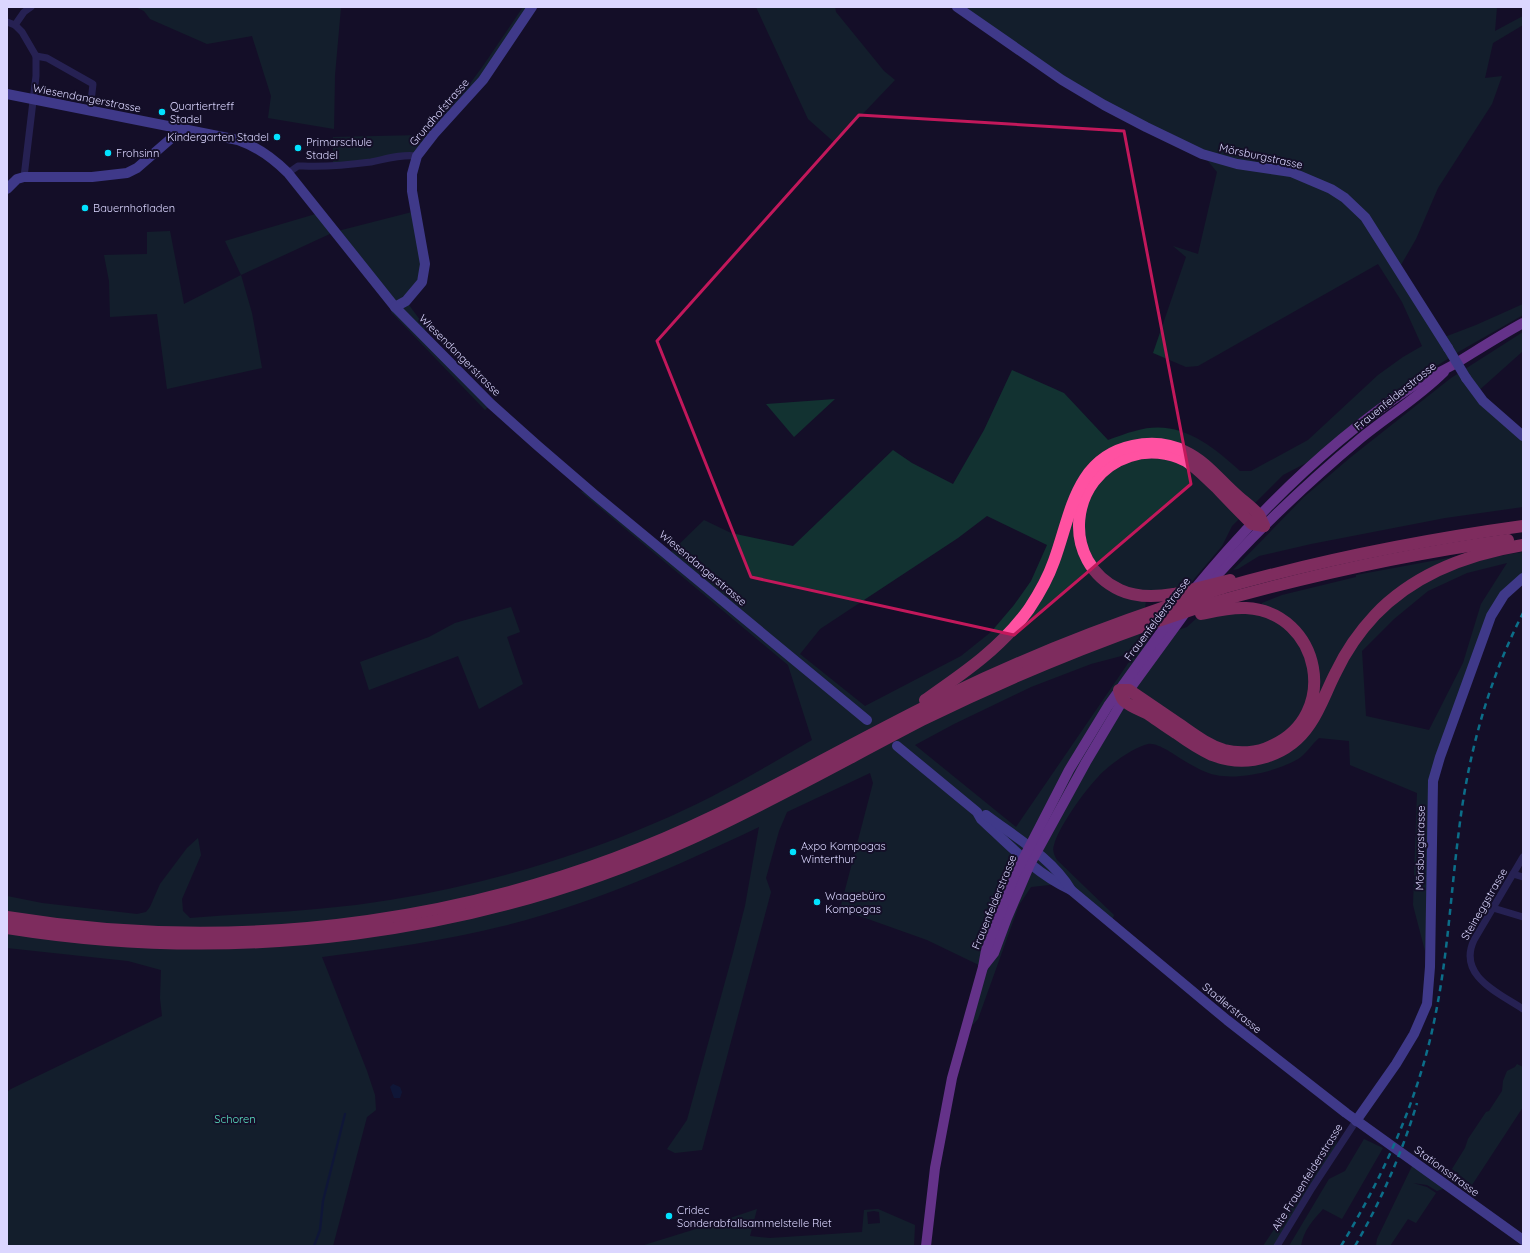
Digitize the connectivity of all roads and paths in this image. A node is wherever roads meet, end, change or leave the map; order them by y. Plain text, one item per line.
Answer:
1 (31, 7) edge
2 (532, 7) edge
3 (957, 7) edge
4 (7, 22) edge
5 (15, 25) junction
6 (36, 56) junction
7 (7, 94) edge
8 (33, 99) junction
9 (90, 110) junction
10 (182, 129) junction
11 (417, 156) junction
12 (288, 173) junction
13 (24, 176) junction
14 (7, 189) edge
15 (396, 307) junction
16 (1523, 323) edge
17 (1523, 436) edge
18 (1258, 522) junction
19 (1523, 526) edge
20 (1523, 538) edge
21 (1523, 545) edge
22 (1523, 578) edge
23 (1226, 584) junction
24 (1205, 609) junction
25 (1124, 694) junction
26 (867, 720) dead end
27 (887, 726) junction
28 (898, 746) dead end
29 (977, 812) junction
30 (1033, 850) junction
31 (1523, 857) edge
32 (1027, 861) junction
33 (1513, 874) junction
34 (1523, 877) edge
35 (1071, 890) junction
36 (1493, 908) junction
37 (7, 917) edge
38 (1523, 917) edge
39 (7, 928) edge
40 (1523, 1009) edge
41 (1356, 1120) junction
42 (1523, 1240) edge
43 (926, 1246) edge
44 (1277, 1246) edge

1 - 5 street
2 - 11 main road, Grundhofstrasse
3 - 17 main road, Mörsburgstrasse, bridge
4 - 5 street
5 - 6 street
6 - 8 street
6 - 9 street
7 - 8 main road, Wiesendangerstrasse
8 - 9 main road, Wiesendangerstrasse
8 - 13 street
9 - 10 main road, Wiesendangerstrasse
10 - 12 main road, Wiesendangerstrasse
10 - 13 main road
11 - 12 street
11 - 15 main road, Grundhofstrasse
12 - 15 main road, Wiesendangerstrasse
13 - 14 main road
15 - 26 main road, Wiesendangerstrasse
16 - 18 main road, Frauenfelderstrasse
18 - 23 highway, bridge
18 - 25 main road, Frauenfelderstrasse
18 - 27 highway
19 - 23 highway
20 - 24 highway
21 - 25 highway
22 - 41 main road, Mörsburgstrasse
23 - 27 highway, bridge
24 - 25 highway
24 - 39 highway, bridge
25 - 30 main road, Frauenfelderstrasse
27 - 37 highway
28 - 29 main road
29 - 30 main road
29 - 32 main road
30 - 32 main road, Frauenfelderstrasse
30 - 35 main road
31 - 33 street, Steineggstrasse
32 - 35 main road
32 - 43 main road, Frauenfelderstrasse
33 - 34 street
33 - 36 street, Steineggstrasse
35 - 41 main road, Stadlerstrasse
36 - 38 street
36 - 40 street, Steineggstrasse
41 - 42 main road, Stationsstrasse
41 - 44 street, Alte Frauenfelderstrasse

